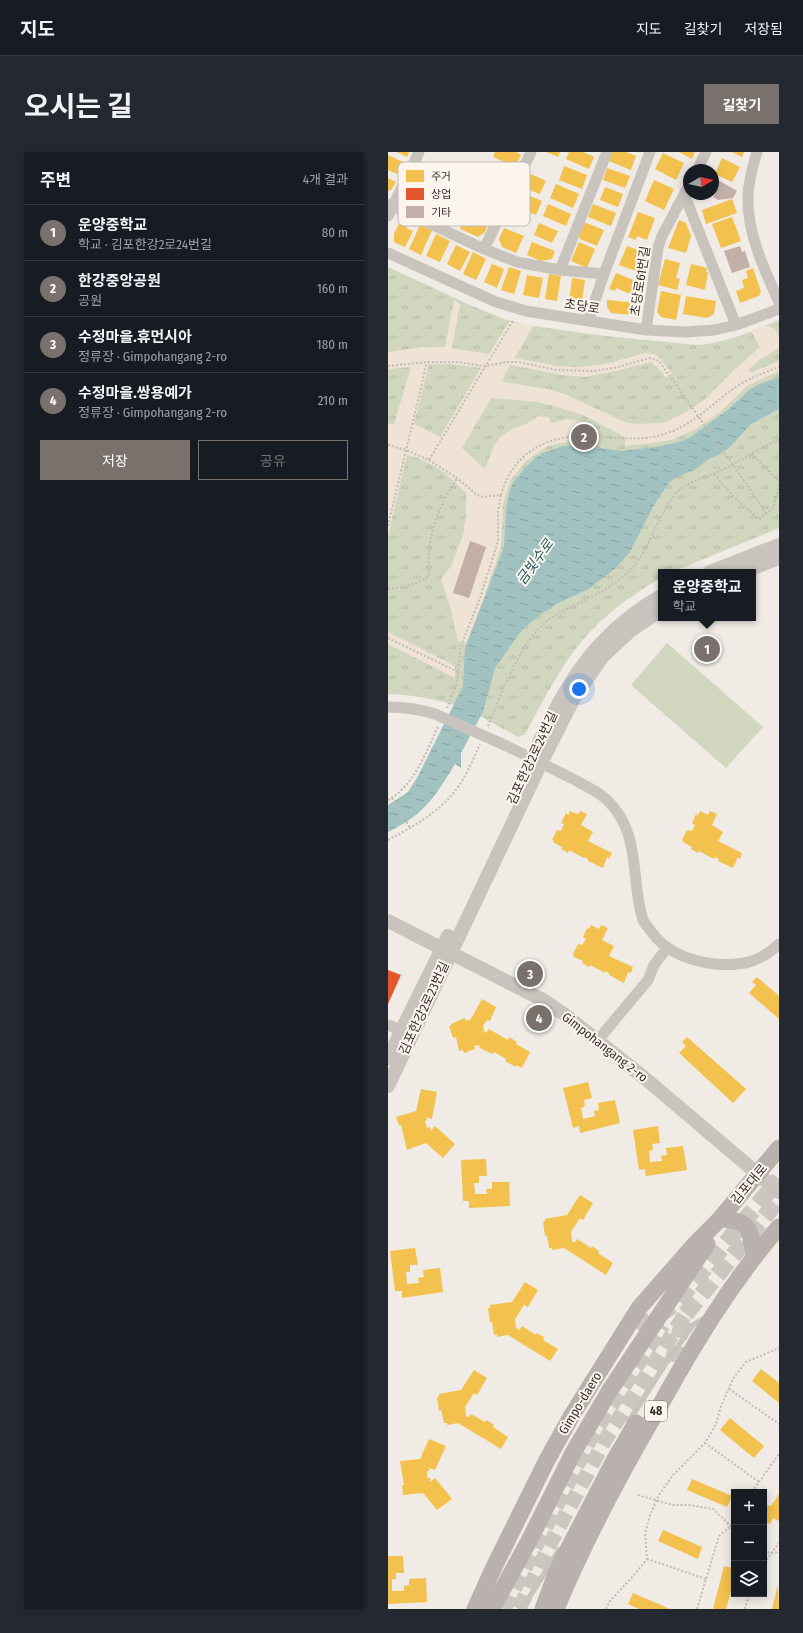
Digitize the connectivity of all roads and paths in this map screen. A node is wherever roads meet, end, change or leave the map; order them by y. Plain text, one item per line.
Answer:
1 (419, 152) edge
2 (531, 152) edge
3 (606, 152) edge
4 (650, 152) edge
5 (706, 152) edge
6 (757, 152) edge
7 (414, 162) edge
8 (526, 162) edge
9 (700, 164) edge
10 (398, 193) edge
11 (683, 197) edge
12 (691, 200) edge
13 (390, 208) edge
14 (431, 226) edge
15 (495, 226) edge
16 (484, 249) junction
17 (388, 253) edge
18 (560, 270) junction
19 (604, 274) junction
20 (779, 302) edge
21 (779, 309) edge
22 (514, 319) dead end
23 (588, 321) junction
24 (736, 325) junction
25 (646, 330) junction
26 (427, 362) junction
27 (388, 366) edge
28 (486, 366) junction
29 (779, 367) edge
30 (779, 440) edge
31 (388, 445) edge
32 (406, 450) junction
33 (750, 454) junction
34 (429, 460) junction
35 (714, 474) junction
36 (457, 478) junction
37 (779, 481) edge
38 (779, 485) edge
39 (501, 495) junction
40 (766, 514) junction
41 (388, 526) edge
42 (779, 545) edge
43 (779, 558) edge
44 (718, 569) edge
45 (751, 569) edge
46 (388, 589) edge
47 (658, 598) edge
48 (658, 612) edge
49 (388, 638) edge
50 (458, 672) junction
51 (388, 706) edge
52 (440, 714) junction
53 (438, 727) dead end
54 (486, 731) dead end
55 (483, 738) dead end
56 (536, 760) junction
57 (392, 798) junction
58 (388, 800) edge
59 (410, 828) junction
60 (388, 840) edge
61 (388, 921) edge
62 (779, 944) edge
63 (667, 948) junction
64 (446, 950) junction
65 (388, 1025) edge
66 (401, 1030) junction
67 (598, 1040) junction
68 (388, 1058) edge
69 (388, 1086) edge
70 (779, 1148) edge
71 (758, 1173) junction
72 (779, 1192) edge
73 (720, 1219) junction
74 (779, 1227) edge
75 (754, 1255) junction
76 (715, 1315) junction
77 (638, 1330) tunnel mouth
78 (779, 1348) edge
79 (672, 1362) tunnel mouth
80 (729, 1388) junction
81 (779, 1424) edge
82 (625, 1428) dead end
83 (705, 1443) junction
84 (779, 1454) edge
85 (759, 1482) junction
86 (754, 1489) edge
87 (638, 1495) dead end
88 (657, 1500) junction
89 (731, 1526) joint
90 (779, 1543) edge
91 (562, 1545) dead end
92 (767, 1551) edge
93 (772, 1552) junction
94 (779, 1552) edge
95 (647, 1559) junction
96 (765, 1561) edge
97 (706, 1579) junction
98 (748, 1597) edge
99 (475, 1609) edge
100 (488, 1609) edge
101 (492, 1609) edge
102 (522, 1609) edge
103 (543, 1609) edge
104 (556, 1609) edge
105 (606, 1609) edge
106 (697, 1609) edge
107 (745, 1609) edge

1 - 7 street
2 - 8 street
3 - 18 street
4 - 19 street
5 - 9 street
6 - 20 street
10 - 13 street
11 - 25 street, 초당로61번길
12 - 24 street, 초당로61번길
14 - 16 street
15 - 16 street
16 - 18 street
17 - 23 street, 초당로
18 - 19 street
19 - 23 street
21 - 24 street, 초당로
22 - 28 path
23 - 25 street, 초당로
24 - 25 street, 초당로
26 - 27 path
26 - 28 path
26 - 32 path
28 - 34 path
28 - 40 path, bridge
29 - 39 path
30 - 33 path
31 - 32 path
32 - 34 path
32 - 41 path
33 - 35 path
33 - 37 path
34 - 36 path
35 - 40 path
35 - 54 path
36 - 39 path
36 - 46 path
38 - 40 path
39 - 50 path
42 - 44 street
43 - 45 street
47 - 56 street, 김포한강2로24번길
48 - 56 street, 김포한강2로24번길
49 - 50 path
50 - 52 path
51 - 52 street
52 - 56 street, bridge
53 - 57 path
55 - 59 path
56 - 63 street
56 - 64 street, 김포한강2로24번길
57 - 58 path
57 - 59 path
59 - 60 path
61 - 64 street, Gimpohangang 2-ro
62 - 63 street
63 - 67 street
64 - 66 street, 김포한강2로23번길
64 - 67 street, Gimpohangang 2-ro
64 - 69 street, 김포한강2로23번길
65 - 66 street
66 - 68 street, 김포한강2로23번길
67 - 71 street, Gimpohangang 2-ro
70 - 71 main road, 김포대로
71 - 72 street, Gimpohangang 2-ro
71 - 73 main road, 김포대로
73 - 75 main road
73 - 99 main road, Gimpo-daero
73 - 101 main road
74 - 75 main road, 48
75 - 76 main road, 48
76 - 82 lane
76 - 104 main road, 48
77 - 100 main road
78 - 80 path
79 - 103 main road
80 - 81 path
80 - 83 path
83 - 85 path
83 - 88 path
84 - 85 path
85 - 86 path
87 - 88 path
88 - 89 path
88 - 95 path
89 - 97 path
90 - 93 path
91 - 102 lane
92 - 93 path
93 - 94 path
93 - 96 path
95 - 97 path
95 - 105 path
97 - 106 path
98 - 107 path

